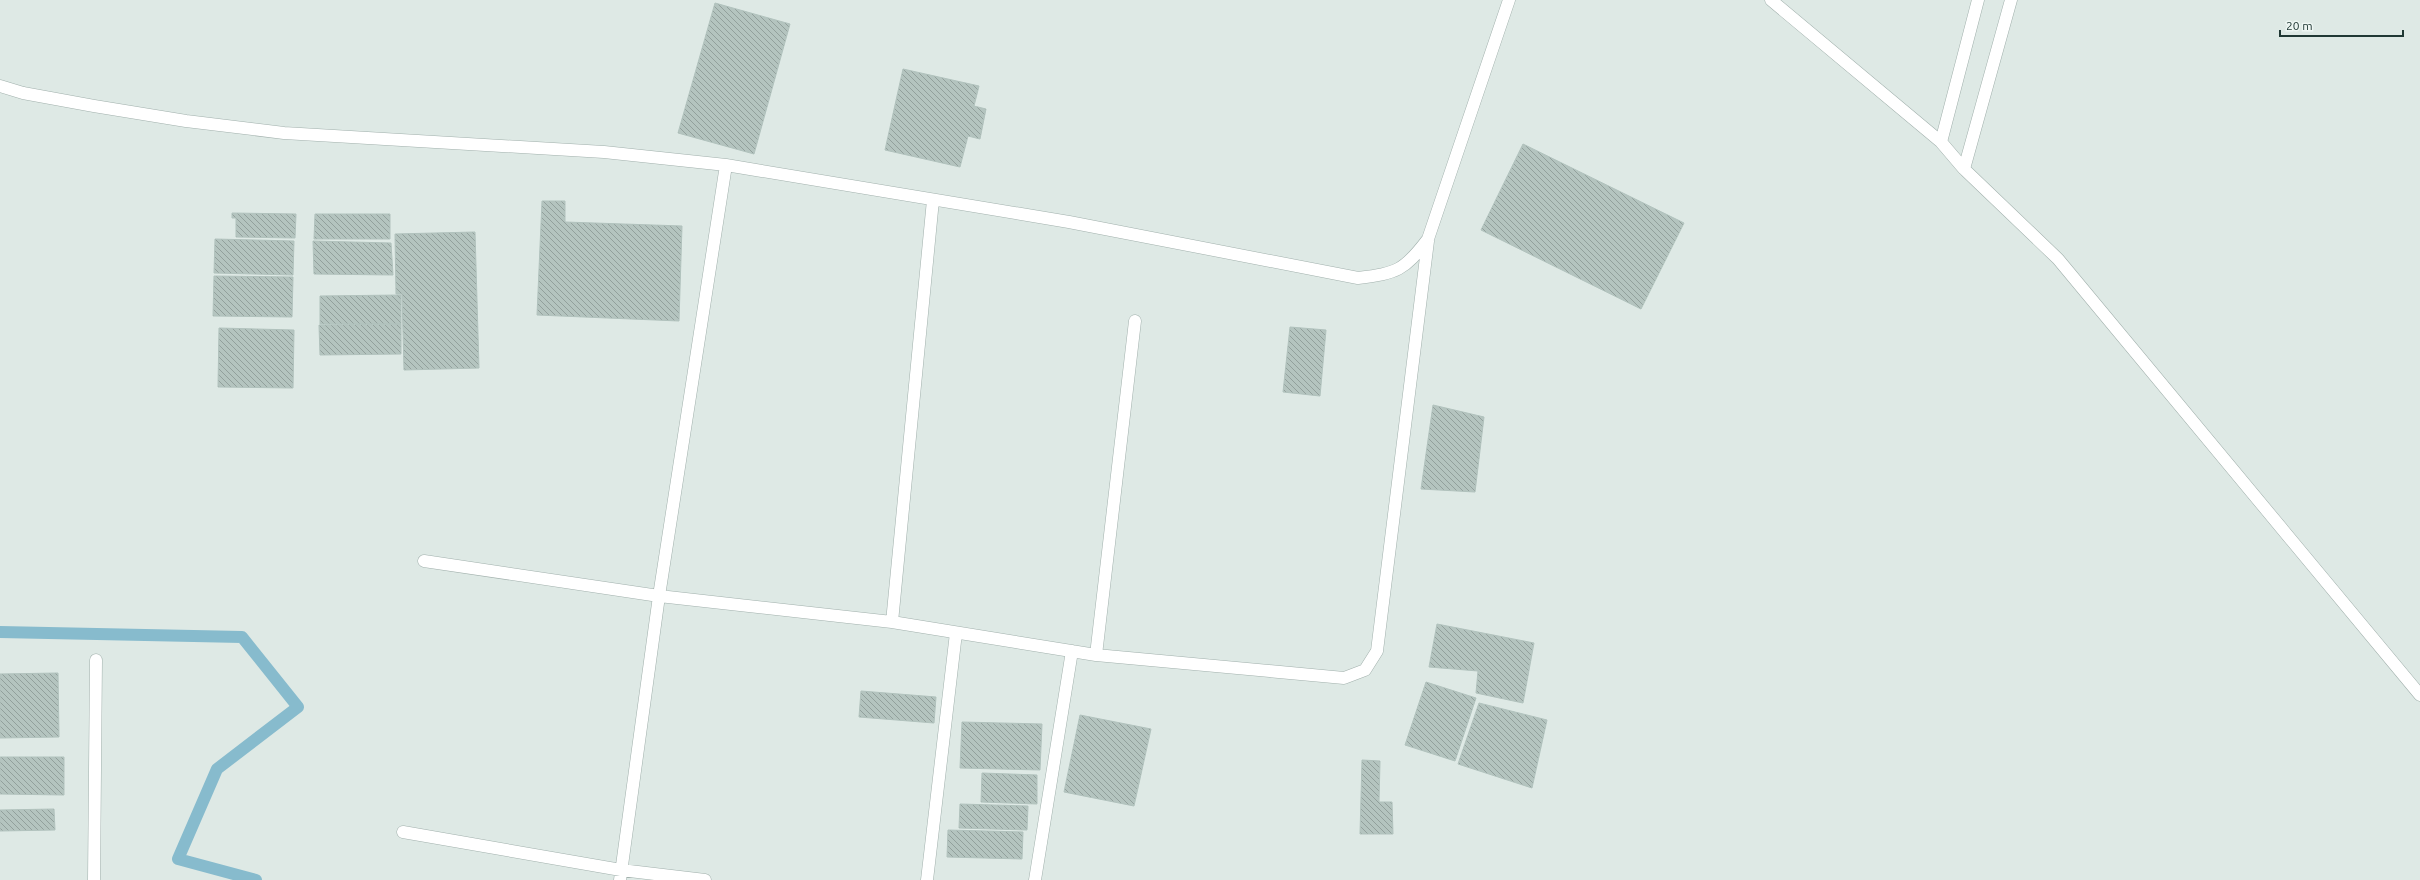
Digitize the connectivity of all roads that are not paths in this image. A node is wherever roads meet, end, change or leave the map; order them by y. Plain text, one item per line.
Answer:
1 (1509, 0) edge
2 (1770, 0) edge
3 (1978, 0) edge
4 (2011, 0) edge
5 (0, 86) edge
6 (1941, 142) junction
7 (726, 165) junction
8 (1964, 169) junction
9 (933, 200) junction
10 (1428, 239) junction
11 (1135, 321) dead end
12 (424, 561) dead end
13 (658, 596) junction
14 (892, 622) junction
15 (956, 633) junction
16 (1072, 651) junction
17 (1096, 655) junction
18 (96, 660) dead end
19 (2420, 696) edge
20 (403, 832) dead end
21 (621, 875) edge
22 (94, 880) edge
23 (705, 880) edge
24 (927, 880) edge
25 (1035, 880) edge

1 - 10 street
2 - 6 street
3 - 6 street
4 - 8 street
5 - 7 street
6 - 8 street
7 - 9 street
7 - 13 street
8 - 19 street
9 - 10 street
9 - 14 street
10 - 17 street
11 - 17 street
12 - 13 street
13 - 14 street
13 - 21 street
14 - 15 street
15 - 16 street
15 - 24 street
16 - 17 street
16 - 25 street
18 - 22 street
20 - 21 street
21 - 23 street

